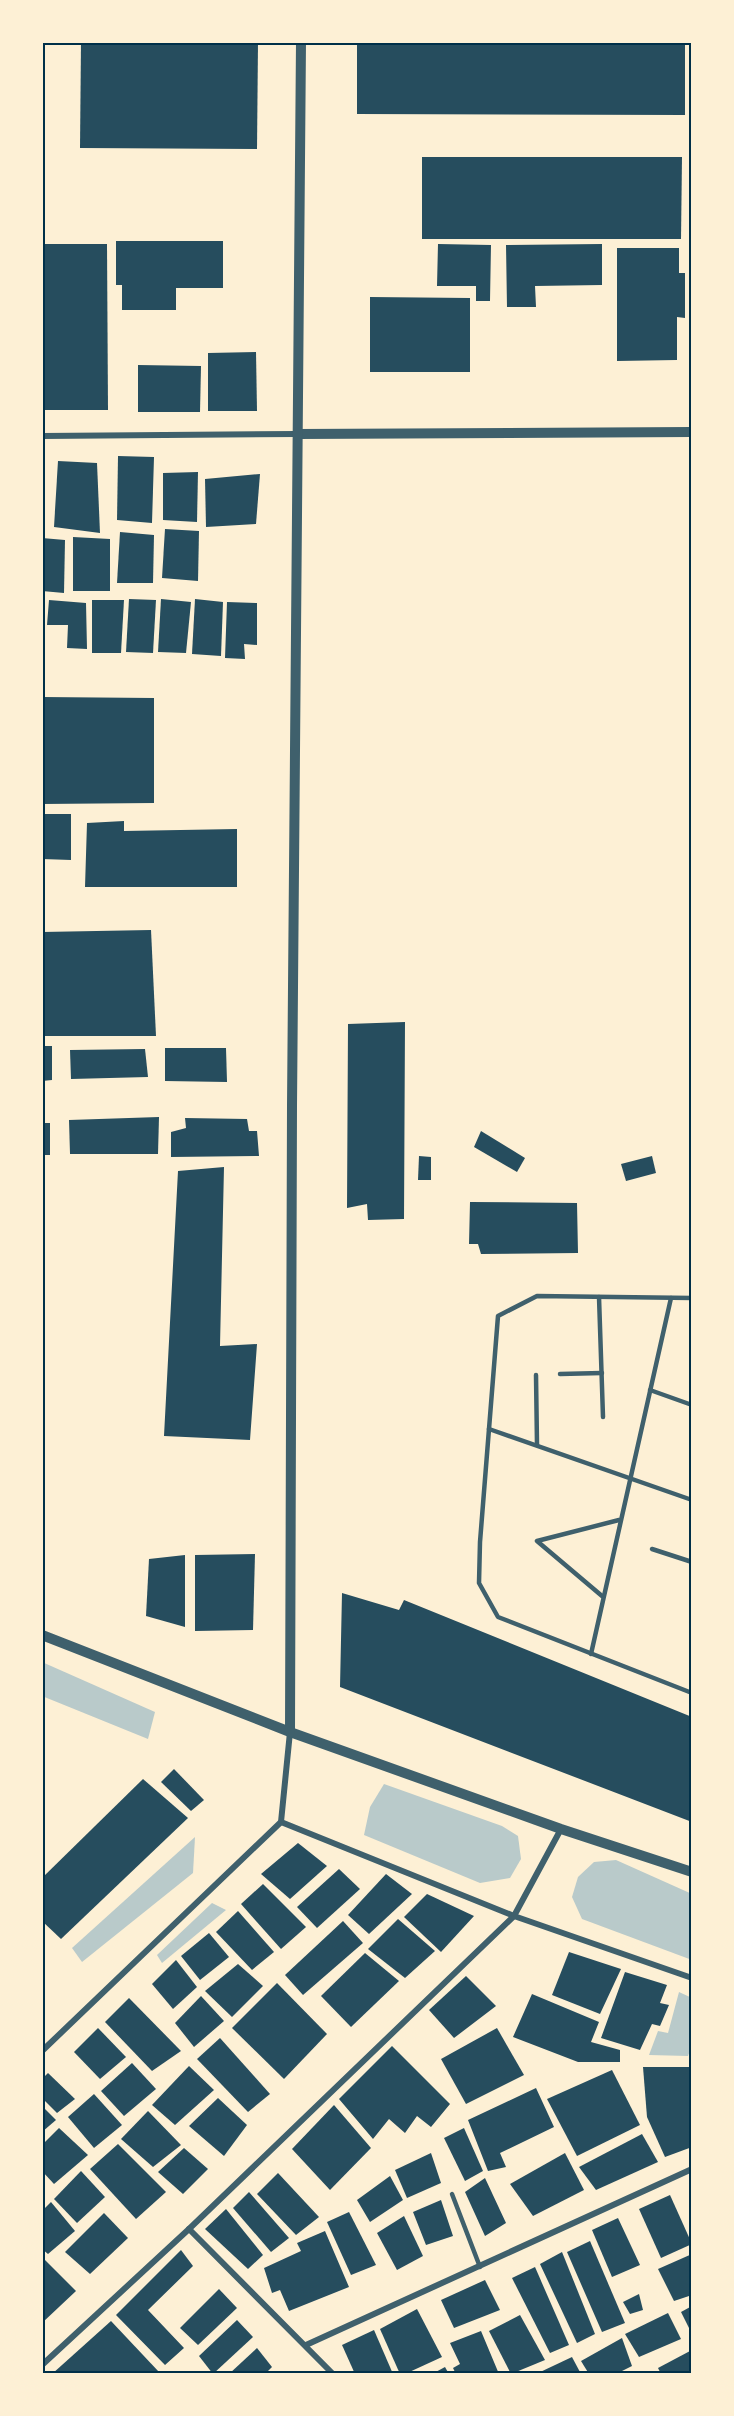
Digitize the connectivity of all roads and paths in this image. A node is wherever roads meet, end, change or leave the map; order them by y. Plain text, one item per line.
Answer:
1 (301, 42) edge
2 (692, 432) edge
3 (297, 434) junction
4 (42, 436) edge
5 (600, 1297) junction
6 (670, 1298) junction
7 (692, 1298) edge
8 (602, 1373) junction
9 (560, 1374) dead end
10 (536, 1375) dead end
11 (650, 1390) junction
12 (692, 1405) edge
13 (603, 1417) dead end
14 (489, 1429) junction
15 (537, 1445) junction
16 (629, 1479) junction
17 (692, 1500) edge
18 (619, 1520) junction
19 (652, 1549) dead end
20 (692, 1562) edge
21 (602, 1596) junction
22 (42, 1635) edge
23 (589, 1653) junction
24 (692, 1693) edge
25 (291, 1732) junction
26 (281, 1822) junction
27 (561, 1829) junction
28 (692, 1872) edge
29 (514, 1916) junction
30 (692, 1978) edge
31 (42, 2051) edge
32 (692, 2169) edge
33 (452, 2194) dead end
34 (189, 2229) junction
35 (480, 2267) junction
36 (306, 2344) junction
37 (42, 2364) edge
38 (333, 2374) edge

1 - 3 street
2 - 3 street
3 - 4 street
3 - 25 street
5 - 6 lane
5 - 8 lane
5 - 14 lane
6 - 7 lane
6 - 11 lane
8 - 9 lane
8 - 13 lane
10 - 15 lane
11 - 12 lane
11 - 16 lane
14 - 15 lane
14 - 23 lane
15 - 16 lane
16 - 17 lane
16 - 18 lane
18 - 21 lane
18 - 21 lane
19 - 20 lane
21 - 23 lane
22 - 25 street
23 - 24 lane
25 - 26 street
25 - 27 street
26 - 29 street
26 - 31 street
27 - 28 street
27 - 29 street
29 - 30 street
29 - 34 street
32 - 35 street
33 - 35 lane
34 - 36 street
34 - 37 street
35 - 36 street
36 - 38 street

